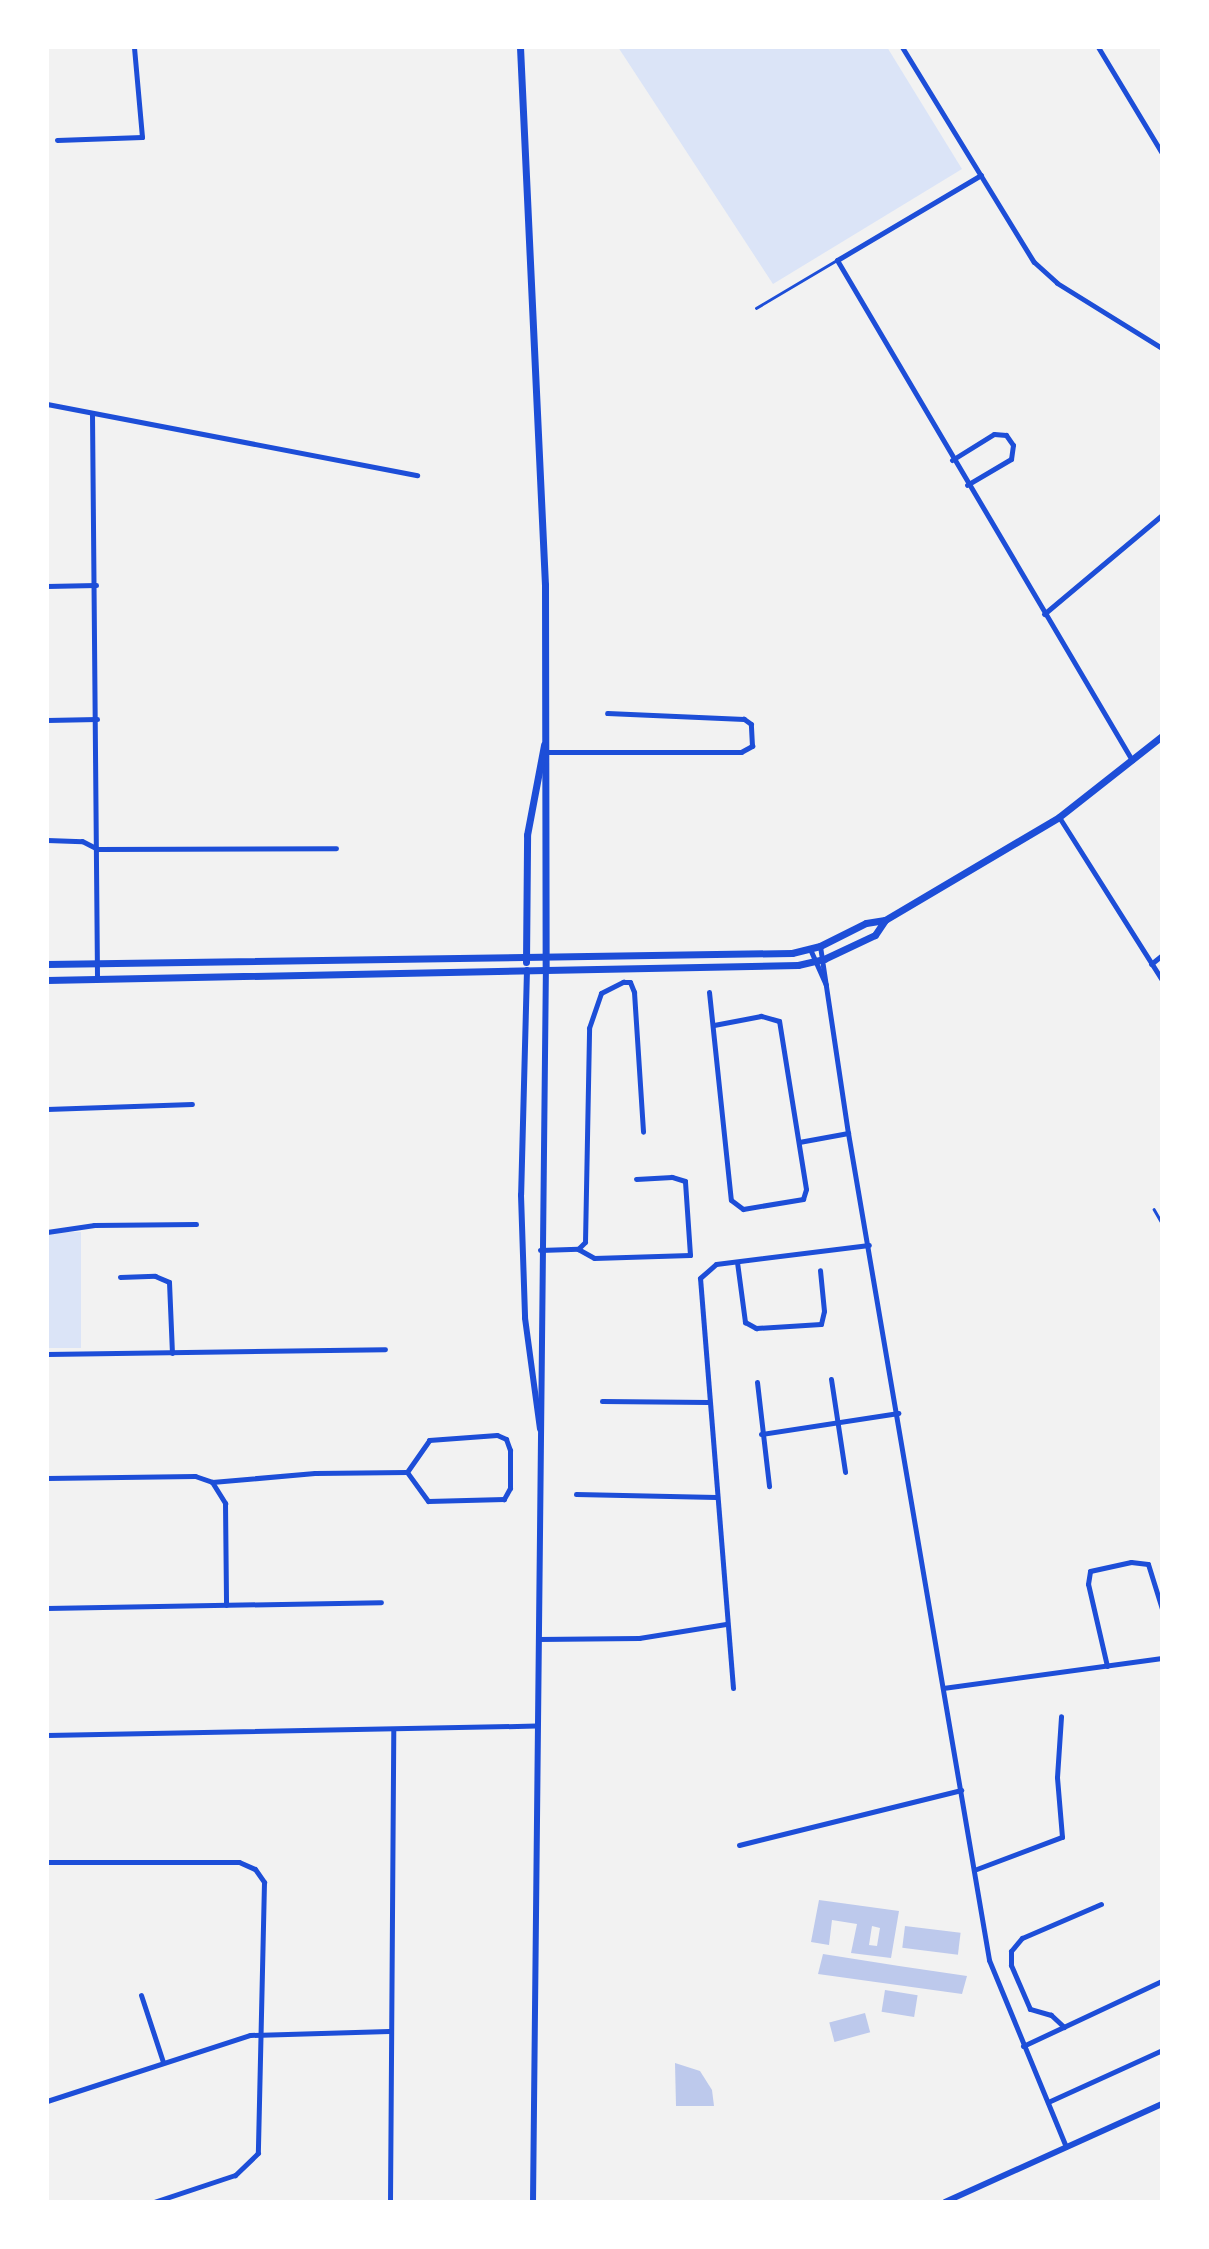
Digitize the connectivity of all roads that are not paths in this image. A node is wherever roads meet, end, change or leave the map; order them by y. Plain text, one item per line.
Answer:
1 (134, 47) edge
2 (520, 47) edge
3 (902, 47) edge
4 (1098, 47) edge
5 (57, 140) dead end
6 (1162, 153) edge
7 (981, 175) junction
8 (837, 260) junction
9 (756, 308) dead end
10 (1162, 348) edge
11 (47, 404) edge
12 (92, 414) junction
13 (952, 460) junction
14 (418, 475) dead end
15 (967, 485) junction
16 (1162, 515) edge
17 (96, 585) junction
18 (47, 586) edge
19 (1044, 614) junction
20 (607, 713) dead end
21 (97, 719) junction
22 (47, 720) edge
23 (1162, 736) edge
24 (545, 737) junction
25 (547, 752) junction
26 (1132, 760) junction
27 (1059, 817) junction
28 (47, 841) edge
29 (336, 848) dead end
30 (98, 849) junction
31 (885, 920) junction
32 (820, 946) junction
33 (810, 949) junction
34 (1162, 955) edge
35 (545, 959) junction
36 (824, 959) junction
37 (526, 960) junction
38 (96, 961) junction
39 (813, 962) junction
40 (47, 964) edge
41 (1151, 964) junction
42 (527, 970) junction
43 (545, 970) junction
44 (97, 976) junction
45 (1162, 979) edge
46 (47, 980) edge
47 (827, 988) junction
48 (709, 992) dead end
49 (714, 1025) junction
50 (192, 1104) dead end
51 (47, 1109) edge
52 (643, 1132) dead end
53 (848, 1133) junction
54 (799, 1142) junction
55 (636, 1179) dead end
56 (1154, 1209) dead end
57 (1162, 1223) edge
58 (196, 1224) dead end
59 (47, 1233) edge
60 (869, 1245) junction
61 (578, 1249) junction
62 (540, 1250) junction
63 (737, 1262) junction
64 (820, 1269) dead end
65 (120, 1277) dead end
66 (385, 1349) dead end
67 (172, 1353) junction
68 (47, 1354) edge
69 (831, 1379) dead end
70 (757, 1382) dead end
71 (602, 1401) dead end
72 (708, 1402) junction
73 (898, 1413) junction
74 (838, 1423) junction
75 (541, 1430) junction
76 (761, 1434) junction
77 (407, 1472) junction
78 (845, 1472) dead end
79 (47, 1478) edge
80 (212, 1482) junction
81 (769, 1486) dead end
82 (576, 1494) dead end
83 (716, 1497) junction
84 (380, 1602) dead end
85 (226, 1605) junction
86 (47, 1608) edge
87 (1162, 1609) edge
88 (726, 1624) junction
89 (537, 1639) junction
90 (1162, 1658) edge
91 (1107, 1666) junction
92 (733, 1688) dead end
93 (943, 1688) junction
94 (1061, 1716) dead end
95 (536, 1726) junction
96 (393, 1730) junction
97 (47, 1735) edge
98 (961, 1790) junction
99 (739, 1845) dead end
100 (47, 1862) edge
101 (974, 1870) junction
102 (1101, 1904) dead end
103 (1162, 1981) edge
104 (141, 1994) dead end
105 (1064, 2027) junction
106 (389, 2031) junction
107 (264, 2033) junction
108 (1023, 2046) junction
109 (1162, 2050) edge
110 (163, 2062) junction
111 (47, 2101) edge
112 (1048, 2102) junction
113 (1162, 2104) edge
114 (1066, 2147) junction
115 (154, 2202) edge
116 (390, 2202) edge
117 (533, 2202) edge
118 (944, 2202) edge

1 - 5 street
2 - 24 main road
3 - 7 street
4 - 6 street
7 - 8 street
7 - 10 street
8 - 9 lane
8 - 13 street
11 - 12 street
12 - 14 street
12 - 17 street
13 - 15 street
13 - 15 street
15 - 19 street
16 - 19 street
17 - 18 street
17 - 21 street
19 - 26 street
20 - 25 street
21 - 22 street
21 - 30 street
23 - 26 main road
24 - 25 main road
24 - 37 main road
25 - 35 main road
26 - 27 main road
27 - 31 main road
27 - 41 street
28 - 30 street
29 - 30 street
30 - 38 street
31 - 32 main road
31 - 36 main road
32 - 33 main road
32 - 36 street
33 - 35 main road
33 - 39 street
34 - 41 street
35 - 37 main road
35 - 43 main road
36 - 39 main road
36 - 47 street
37 - 38 main road
37 - 42 main road
38 - 40 main road
38 - 44 street
39 - 43 main road
39 - 47 street
41 - 45 street
42 - 43 main road
42 - 44 main road
42 - 75 street
43 - 62 street
44 - 46 main road
47 - 53 street
48 - 49 street
49 - 54 street
49 - 54 street
50 - 51 street
52 - 61 street
53 - 54 street
53 - 60 street
55 - 61 street
56 - 57 lane
58 - 59 street
60 - 63 street
60 - 73 street
61 - 62 street
62 - 75 street
63 - 64 street
63 - 72 street
65 - 67 street
66 - 67 street
67 - 68 street
69 - 74 street
70 - 76 street
71 - 72 street
72 - 83 street
73 - 74 street
73 - 93 street
74 - 76 street
74 - 78 street
75 - 89 street
76 - 81 street
77 - 77 street
77 - 80 street
79 - 80 street
80 - 85 street
82 - 83 street
83 - 88 street
84 - 85 street
85 - 86 street
87 - 91 street
88 - 89 street
88 - 92 street
89 - 95 street
90 - 91 street
91 - 93 street
93 - 98 street
94 - 101 street
95 - 96 street
95 - 117 street
96 - 97 street
96 - 106 street
98 - 99 street
98 - 101 street
100 - 107 street
101 - 108 street
102 - 105 street
103 - 105 street
104 - 110 street
105 - 108 street
106 - 107 street
106 - 116 street
107 - 110 street
107 - 115 street
108 - 112 street
109 - 112 street
110 - 111 street
112 - 114 street
113 - 114 street
114 - 118 street

